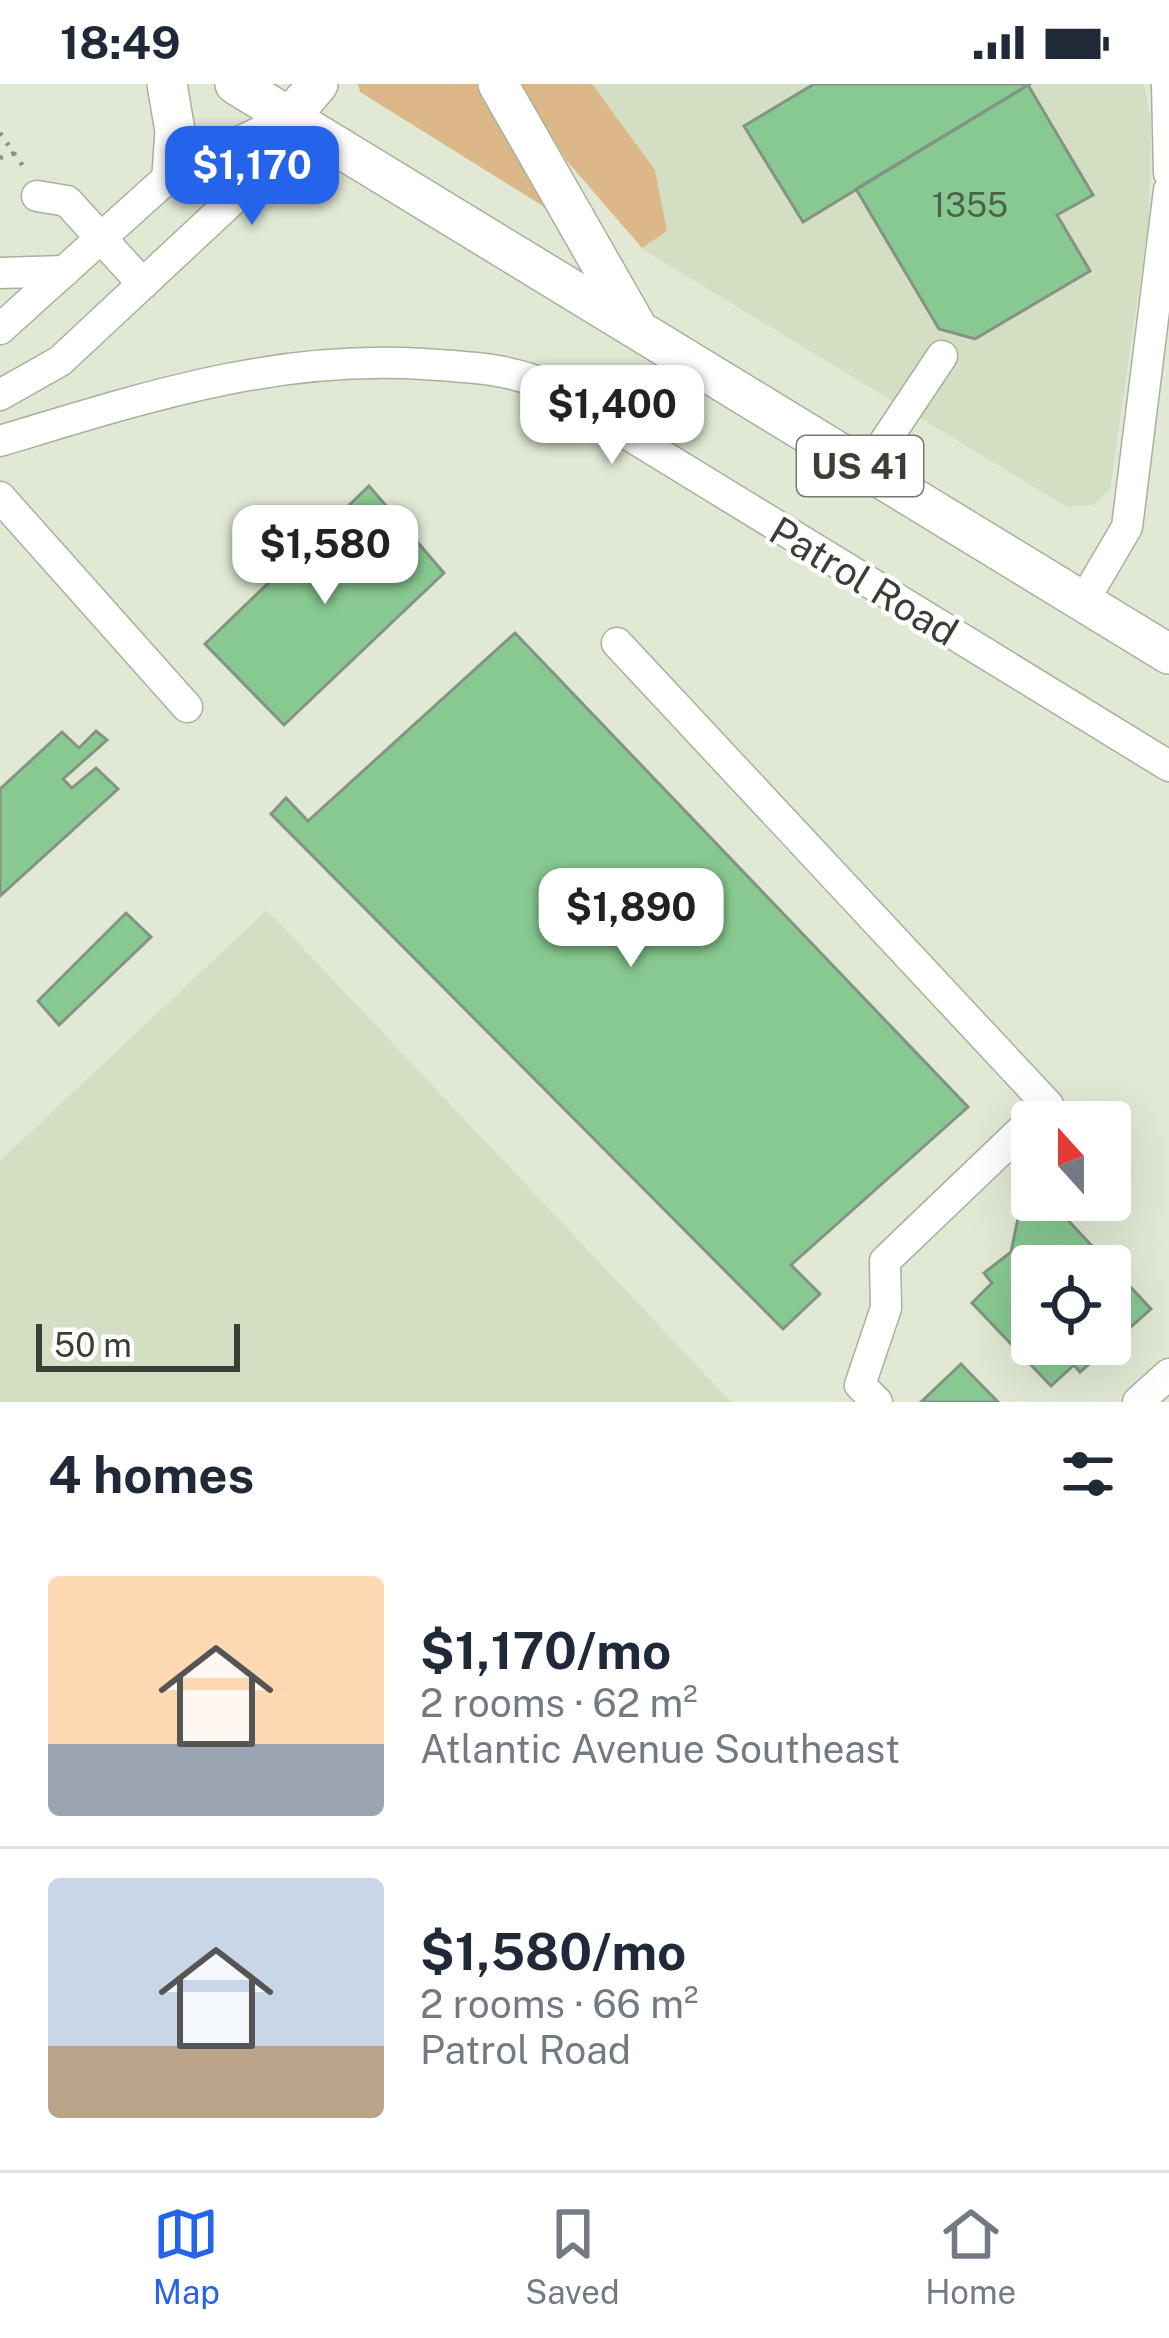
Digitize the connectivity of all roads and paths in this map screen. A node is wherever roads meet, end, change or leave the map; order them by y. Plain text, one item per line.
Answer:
1 (167, 84) edge
2 (235, 84) edge
3 (318, 84) edge
4 (498, 84) edge
5 (1167, 84) edge
6 (289, 118) junction
7 (0, 133) edge
8 (16, 152) junction
9 (0, 158) edge
10 (1169, 173) edge
11 (172, 174) junction
12 (1169, 190) edge
13 (37, 196) joint
14 (99, 239) junction
15 (1166, 242) edge
16 (65, 271) junction
17 (0, 273) edge
18 (142, 284) junction
19 (0, 328) edge
20 (638, 328) junction
21 (1161, 332) edge
22 (942, 356) dead end
23 (0, 395) edge
24 (0, 441) edge
25 (866, 470) junction
26 (0, 497) edge
27 (1083, 602) junction
28 (617, 643) dead end
29 (1169, 654) edge
30 (187, 707) dead end
31 (1169, 766) edge
32 (1169, 1374) edge
33 (877, 1402) edge
34 (1138, 1402) edge

1 - 11 main road
2 - 6 main road, US 41
3 - 6 main road
4 - 20 main road
5 - 10 street
6 - 11 street
6 - 18 street
6 - 20 main road, US 41
7 - 8 path
8 - 9 path
8 - 13 path
11 - 14 street
12 - 15 street
13 - 14 street
14 - 16 street
14 - 18 street
15 - 21 street
16 - 17 street
16 - 19 street
18 - 23 street
20 - 25 main road, US 41
21 - 27 street
22 - 25 street
24 - 31 street, Patrol Road
25 - 27 main road, US 41
26 - 30 street
27 - 29 main road, US 41
28 - 33 street
32 - 34 street

